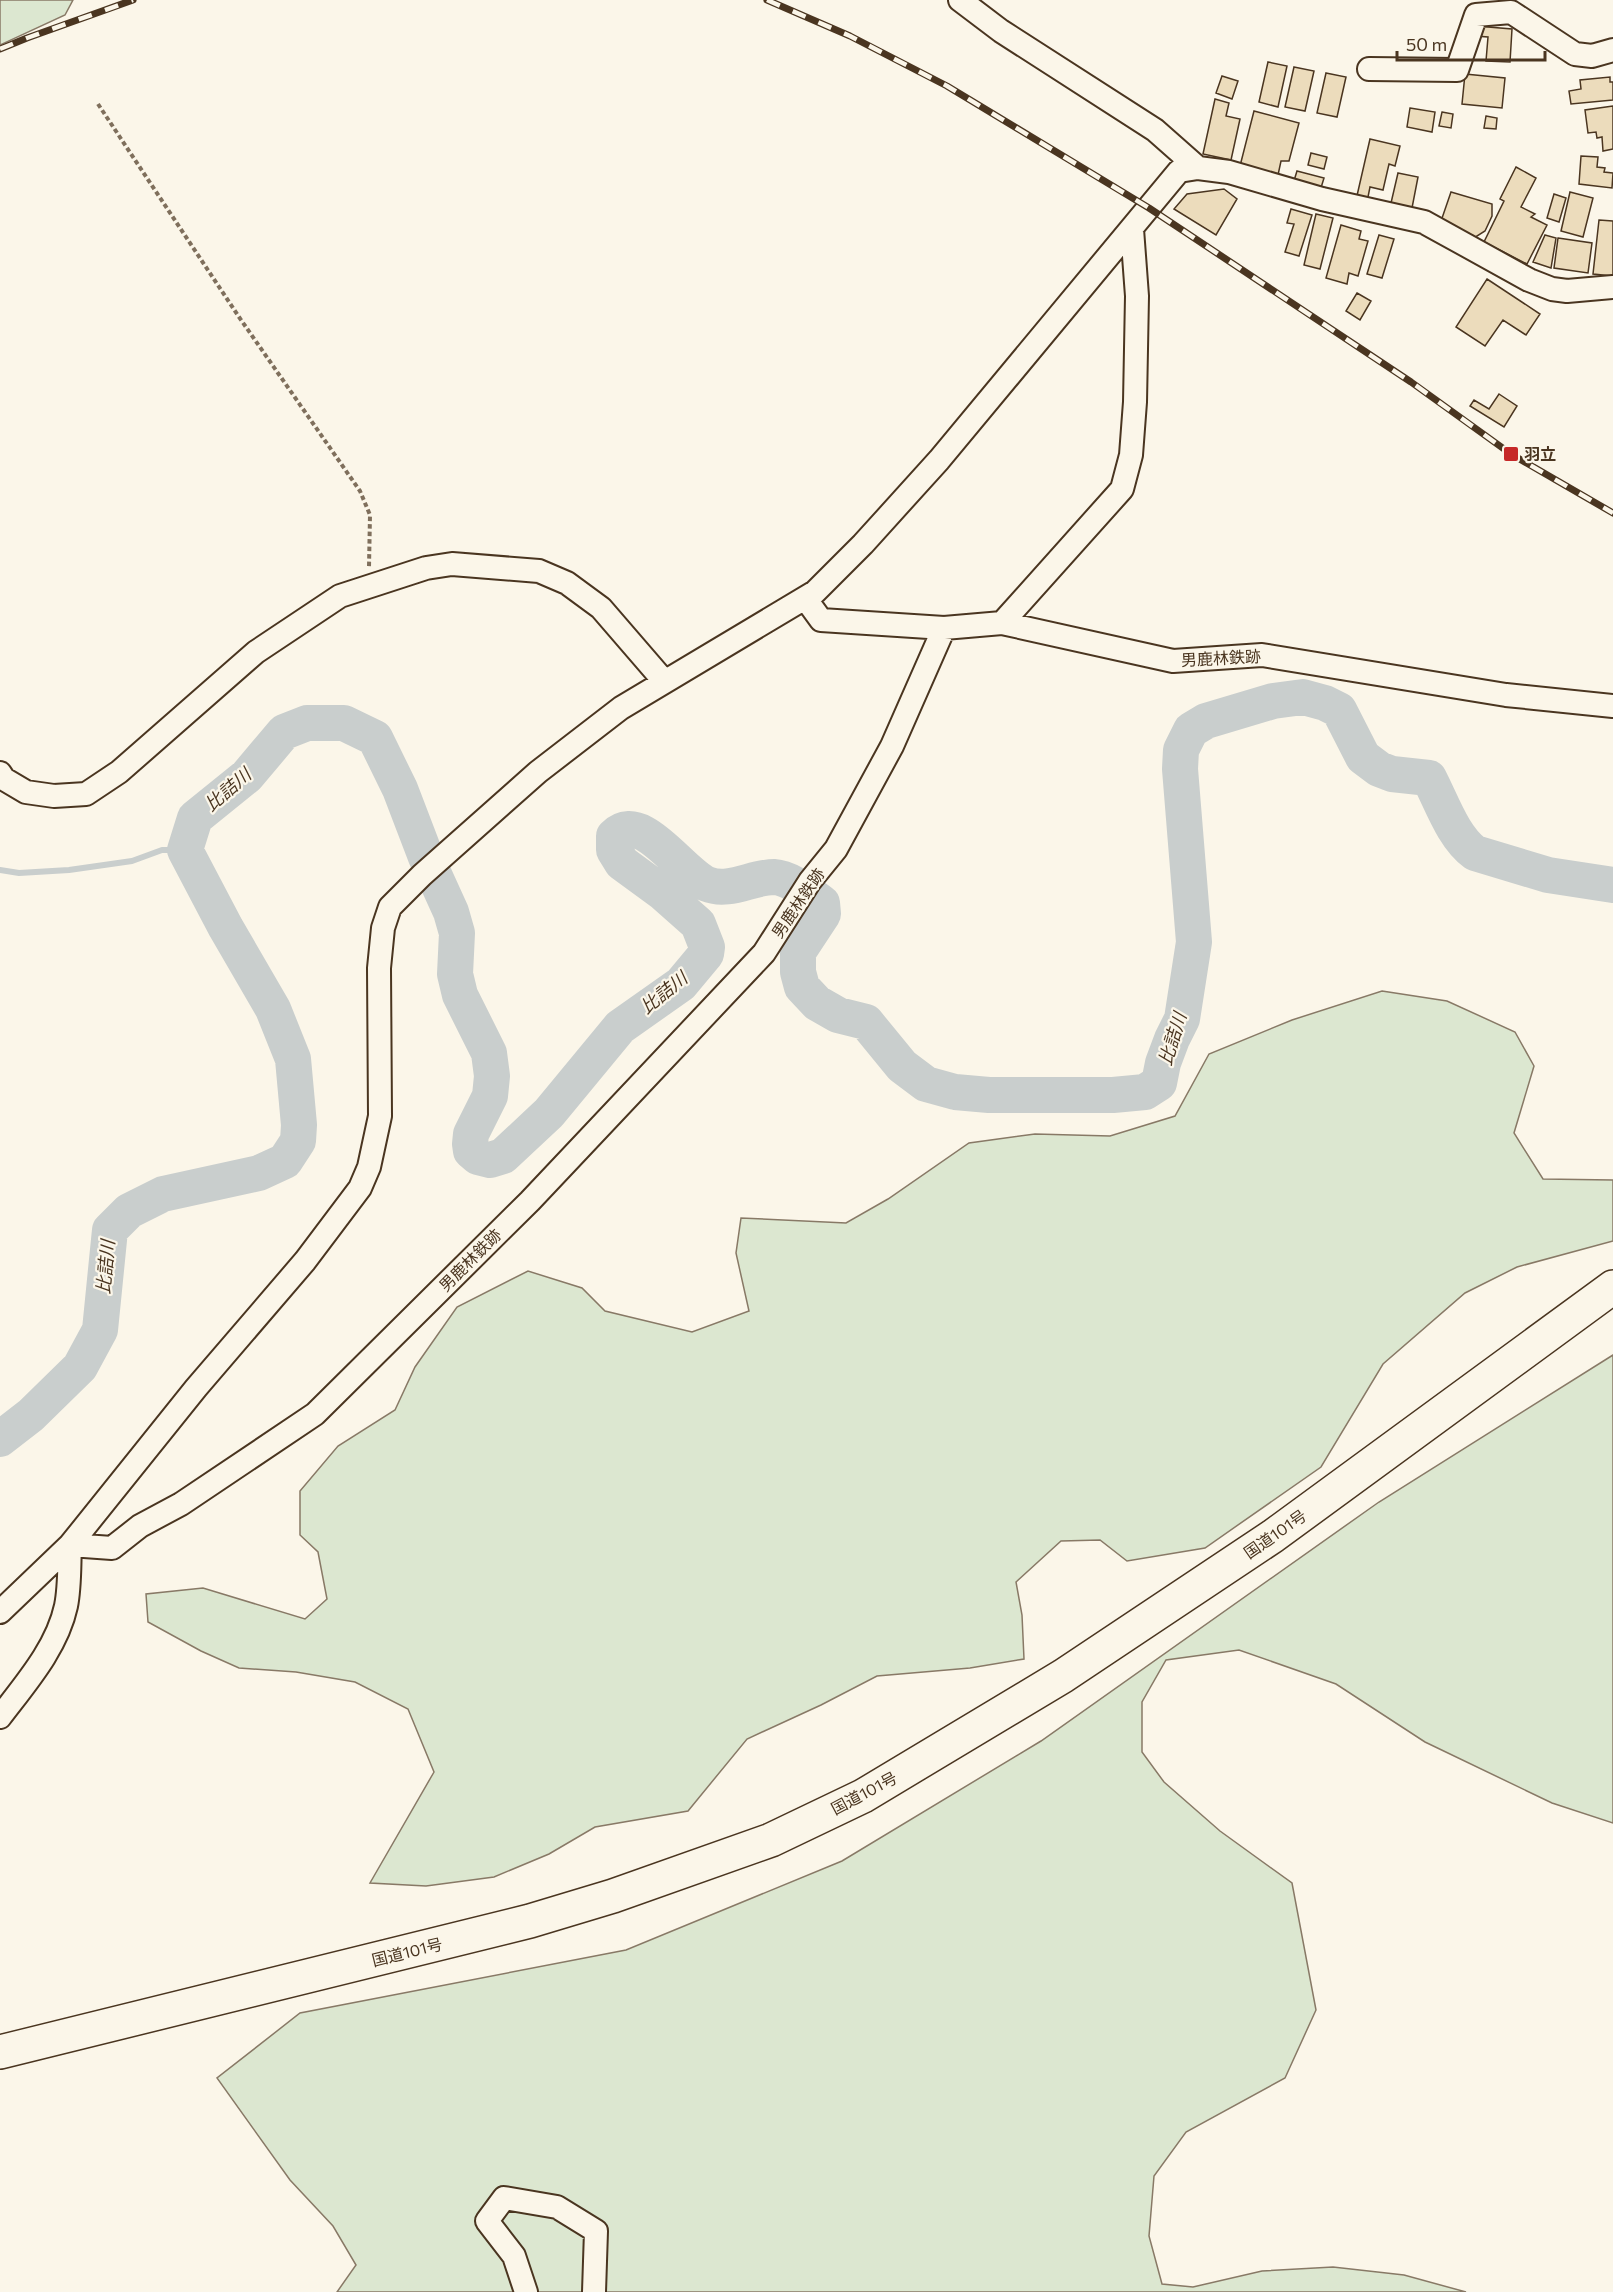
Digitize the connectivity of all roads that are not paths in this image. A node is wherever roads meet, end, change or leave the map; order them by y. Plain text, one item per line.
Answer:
1 (960, 0) edge
2 (1613, 50) edge
3 (1369, 69) dead end
4 (1198, 168) junction
5 (1132, 229) junction
6 (1613, 287) edge
7 (805, 598) junction
8 (1002, 623) junction
9 (944, 628) junction
10 (664, 681) junction
11 (1613, 706) edge
12 (0, 773) edge
13 (1613, 1287) edge
14 (70, 1545) junction
15 (0, 1612) edge
16 (0, 1717) edge
17 (0, 2052) edge
18 (526, 2292) edge
19 (594, 2292) edge

1 - 4 street
2 - 3 street
4 - 5 street
4 - 6 street
5 - 7 street
5 - 8 street
7 - 9 street
7 - 10 street
8 - 9 street, 男鹿林鉄跡
8 - 11 street, 男鹿林鉄跡
9 - 14 street, 男鹿林鉄跡
10 - 12 street
10 - 14 street
13 - 17 highway, 国道101号
14 - 15 street
14 - 16 street
18 - 19 street

